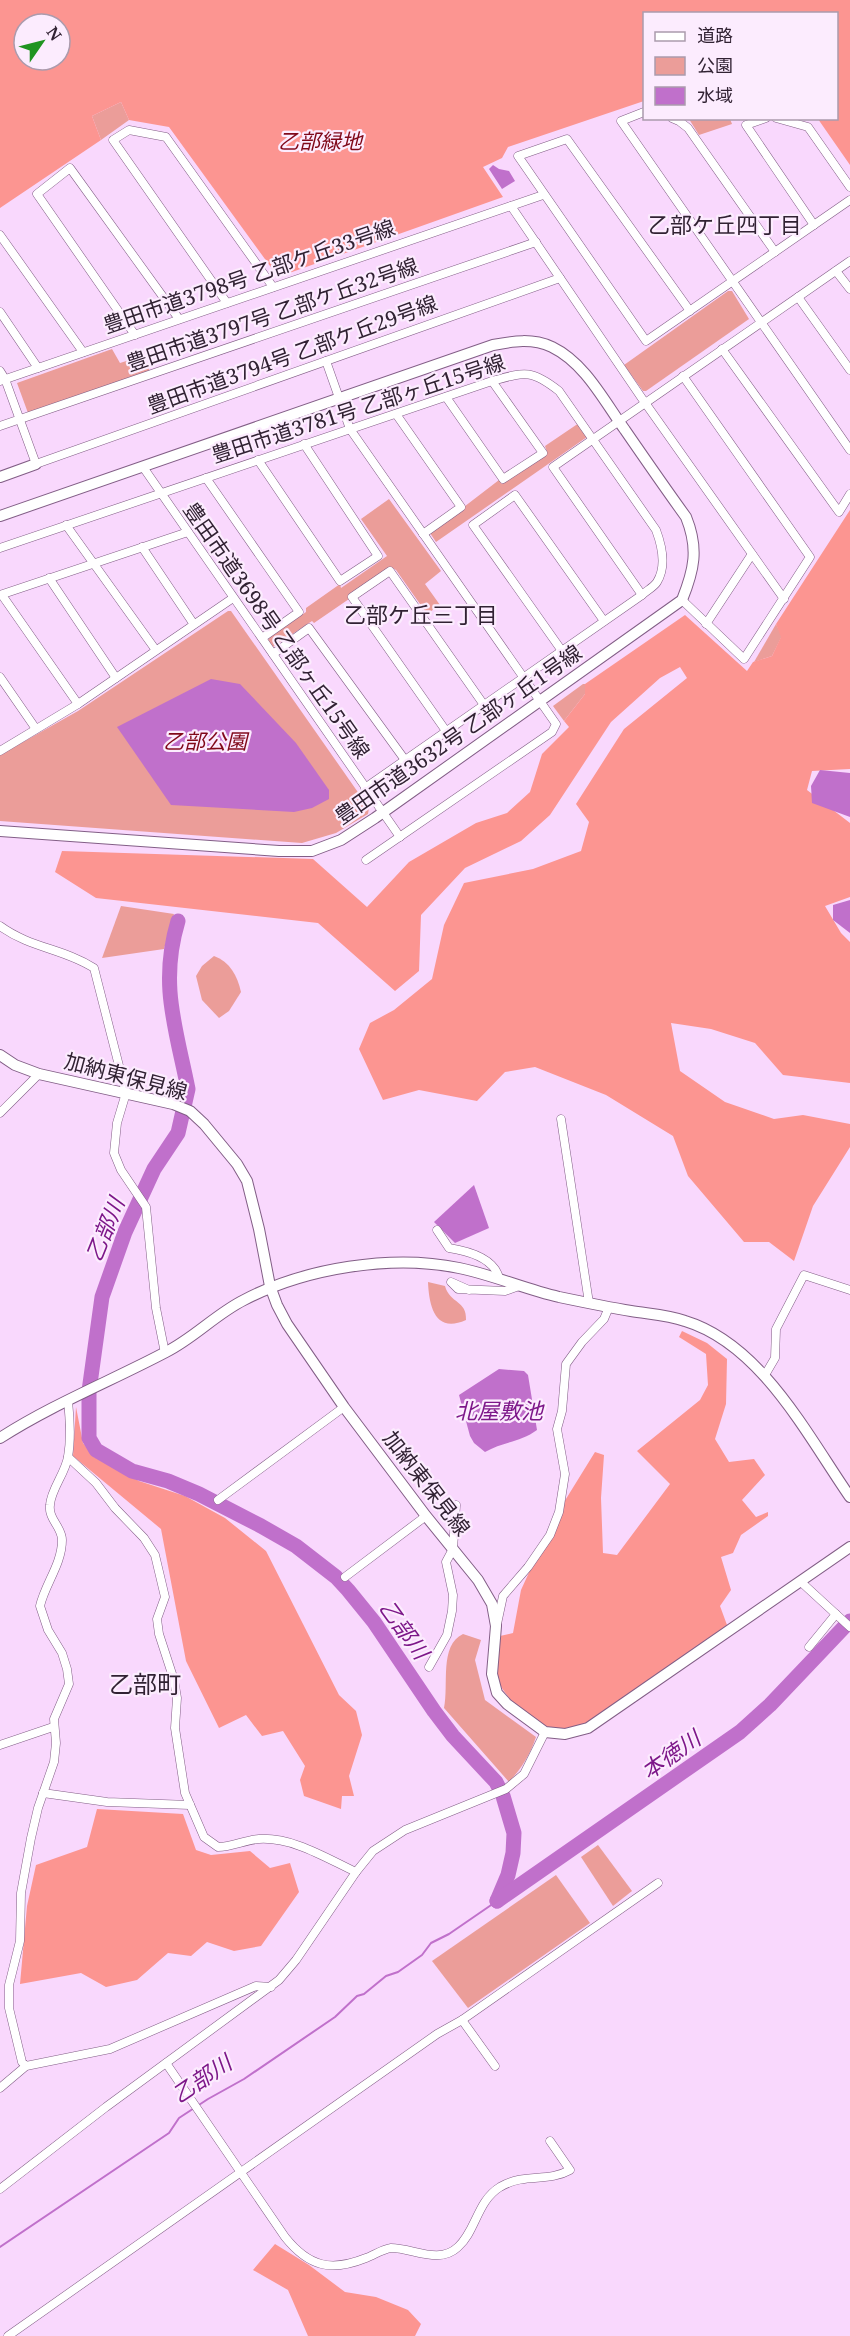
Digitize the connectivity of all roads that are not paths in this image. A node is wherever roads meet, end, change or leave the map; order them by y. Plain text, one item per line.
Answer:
1 (643, 113) edge
2 (677, 120) edge
3 (760, 120) edge
4 (783, 120) edge
5 (850, 187) edge
6 (543, 195) junction
7 (850, 200) edge
8 (511, 206) junction
9 (814, 225) junction
10 (0, 235) edge
11 (536, 243) junction
12 (775, 252) junction
13 (850, 261) edge
14 (836, 271) junction
15 (560, 278) junction
16 (732, 282) junction
17 (273, 287) junction
18 (850, 289) edge
19 (798, 297) junction
20 (227, 303) junction
21 (690, 311) junction
22 (0, 312) edge
23 (179, 319) junction
24 (760, 323) junction
25 (135, 335) junction
26 (722, 349) junction
27 (83, 352) junction
28 (326, 361) junction
29 (38, 368) junction
30 (850, 370) edge
31 (0, 371) edge
32 (683, 376) junction
33 (3, 380) edge
34 (492, 381) junction
35 (446, 397) junction
36 (339, 399) junction
37 (645, 402) junction
38 (396, 414) junction
39 (616, 416) junction
40 (20, 420) junction
41 (0, 426) edge
42 (350, 429) junction
43 (593, 438) junction
44 (304, 444) junction
45 (850, 450) edge
46 (258, 460) junction
47 (36, 464) junction
48 (143, 467) junction
49 (0, 477) edge
50 (206, 478) junction
51 (161, 493) junction
52 (850, 494) edge
53 (0, 516) edge
54 (66, 525) junction
55 (188, 532) junction
56 (423, 534) junction
57 (142, 547) junction
58 (0, 548) edge
59 (753, 554) junction
60 (94, 562) junction
61 (49, 578) junction
62 (1, 595) edge
63 (642, 595) junction
64 (233, 598) junction
65 (784, 599) junction
66 (682, 600) junction
67 (604, 621) junction
68 (193, 624) junction
69 (706, 624) junction
70 (262, 638) junction
71 (155, 650) junction
72 (562, 651) junction
73 (273, 654) junction
74 (0, 677) edge
75 (524, 677) junction
76 (116, 678) junction
77 (540, 701) junction
78 (78, 704) junction
79 (484, 705) junction
80 (36, 729) junction
81 (446, 732) junction
82 (0, 751) edge
83 (405, 760) junction
84 (365, 788) junction
85 (382, 813) junction
86 (0, 831) edge
87 (400, 837) junction
88 (366, 860) dead end
89 (0, 926) edge
90 (0, 1055) edge
91 (39, 1074) junction
92 (126, 1093) junction
93 (0, 1113) edge
94 (561, 1119) dead end
95 (438, 1230) dead end
96 (499, 1278) junction
97 (270, 1286) junction
98 (519, 1286) junction
99 (470, 1290) dead end
100 (850, 1290) edge
101 (589, 1303) junction
102 (609, 1307) junction
103 (165, 1353) junction
104 (765, 1375) junction
105 (68, 1401) junction
106 (344, 1407) junction
107 (0, 1438) edge
108 (68, 1457) junction
109 (850, 1497) edge
110 (218, 1500) dead end
111 (456, 1505) dead end
112 (426, 1516) junction
113 (850, 1547) edge
114 (453, 1549) junction
115 (345, 1577) dead end
116 (801, 1582) junction
117 (836, 1614) junction
118 (496, 1626) junction
119 (850, 1628) edge
120 (809, 1647) dead end
121 (429, 1667) dead end
122 (53, 1727) junction
123 (545, 1732) junction
124 (0, 1744) edge
125 (43, 1793) junction
126 (190, 1805) junction
127 (356, 1872) junction
128 (658, 1883) dead end
129 (271, 1987) junction
130 (462, 2020) junction
131 (166, 2063) junction
132 (26, 2066) junction
133 (495, 2066) dead end
134 (0, 2088) edge
135 (550, 2141) dead end
136 (241, 2173) junction
137 (0, 2189) edge
138 (8, 2336) edge

1 - 16 street
2 - 12 street
3 - 9 street
4 - 5 street
6 - 8 street, 豊田市道3798号 乙部ケ丘33号線
6 - 21 street
6 - 21 street
7 - 9 street
8 - 11 street
8 - 17 street, 豊田市道3798号 乙部ケ丘33号線
9 - 12 street
10 - 27 street
11 - 15 street
11 - 40 street, 豊田市道3797号 乙部ケ丘32号線
12 - 16 street
13 - 14 street
14 - 18 street
14 - 19 street
15 - 28 street, 豊田市道3794号 乙部ケ丘29号線
15 - 37 street
16 - 21 street
16 - 24 street
17 - 20 street, 豊田市道3798号 乙部ケ丘33号線
17 - 20 street
19 - 24 street
19 - 30 street
20 - 23 street, 豊田市道3798号 乙部ケ丘33号線
22 - 29 street
23 - 25 street, 豊田市道3798号 乙部ケ丘33号線
23 - 25 street
24 - 26 street
24 - 45 street
25 - 27 street, 豊田市道3798号 乙部ケ丘33号線
26 - 32 street
26 - 52 street
27 - 29 street, 豊田市道3798号 乙部ケ丘33号線
28 - 36 street
28 - 47 street, 豊田市道3794号 乙部ケ丘29号線
29 - 33 street, 豊田市道3798号 乙部ケ丘33号線
31 - 33 street
32 - 37 street
32 - 65 street
33 - 40 street
34 - 35 street, 豊田市道3781号 乙部ヶ丘15号線
34 - 35 street
34 - 43 street, 豊田市道3781号 乙部ヶ丘15号線
35 - 38 street, 豊田市道3781号 乙部ヶ丘15号線
36 - 39 street
36 - 42 street
36 - 48 street
37 - 39 street
37 - 59 street
38 - 42 street, 豊田市道3781号 乙部ヶ丘15号線
38 - 56 street
39 - 43 street
39 - 66 street
40 - 41 street, 豊田市道3797号 乙部ケ丘32号線
40 - 47 street
42 - 44 street, 豊田市道3781号 乙部ヶ丘15号線
42 - 56 street
43 - 63 street, 豊田市道3781号 乙部ヶ丘15号線
43 - 63 street
44 - 46 street, 豊田市道3781号 乙部ヶ丘15号線
44 - 46 street
46 - 50 street, 豊田市道3781号 乙部ヶ丘15号線
47 - 49 street
48 - 51 street, 豊田市道3698号 乙部ヶ丘15号線
48 - 53 street
50 - 51 street, 豊田市道3781号 乙部ヶ丘15号線
50 - 70 street
51 - 54 street, 豊田市道3781号 乙部ヶ丘15号線
51 - 55 street, 豊田市道3698号 乙部ヶ丘15号線
54 - 58 street, 豊田市道3781号 乙部ヶ丘15号線
54 - 60 street
55 - 57 street
55 - 64 street, 豊田市道3698号 乙部ヶ丘15号線
56 - 75 street
57 - 60 street
57 - 68 street
59 - 65 street
59 - 69 street
60 - 61 street
60 - 71 street
61 - 62 street
61 - 76 street
62 - 78 street
63 - 67 street, 豊田市道3781号 乙部ヶ丘15号線
64 - 68 street
64 - 70 street, 豊田市道3698号 乙部ヶ丘15号線
65 - 69 street
66 - 69 street
66 - 77 street, 豊田市道3632号 乙部ヶ丘1号線
67 - 72 street, 豊田市道3781号 乙部ヶ丘15号線
67 - 72 street
68 - 71 street
70 - 73 street, 豊田市道3698号 乙部ヶ丘15号線
71 - 76 street
72 - 75 street, 豊田市道3781号 乙部ヶ丘15号線
73 - 83 street
73 - 84 street, 豊田市道3698号 乙部ヶ丘15号線
74 - 80 street
75 - 77 street
75 - 79 street, 豊田市道3781号 乙部ヶ丘15号線
76 - 78 street
77 - 85 street, 豊田市道3632号 乙部ヶ丘1号線
77 - 87 street
78 - 80 street
79 - 81 street, 豊田市道3781号 乙部ヶ丘15号線
79 - 81 street
80 - 82 street
81 - 83 street, 豊田市道3781号 乙部ヶ丘15号線
83 - 84 street, 豊田市道3781号 乙部ヶ丘15号線
84 - 85 street, 豊田市道3698号 乙部ヶ丘15号線
85 - 86 street, 豊田市道3632号 乙部ヶ丘1号線
85 - 87 street, 豊田市道3698号 乙部ヶ丘15号線
87 - 88 street
89 - 92 street
90 - 91 street, 加納東保見線
91 - 92 street, 加納東保見線
91 - 93 street
92 - 97 street, 加納東保見線
92 - 103 street
94 - 101 street
95 - 96 street
96 - 97 street
96 - 98 street
97 - 103 street
97 - 106 street, 加納東保見線
98 - 99 street
98 - 101 street
100 - 104 street
101 - 102 street
102 - 104 street
102 - 118 street
103 - 105 street
104 - 109 street
105 - 107 street
105 - 108 street
106 - 110 street
106 - 112 street, 加納東保見線
108 - 122 street
108 - 126 street
111 - 114 street
112 - 114 street, 加納東保見線
112 - 115 street
113 - 116 street
114 - 118 street, 加納東保見線
114 - 121 street
116 - 117 street
116 - 123 street
117 - 119 street
117 - 120 street
118 - 123 street, 加納東保見線
122 - 124 street
122 - 125 street
123 - 127 street
125 - 126 street
125 - 132 street
126 - 127 street
127 - 129 street
128 - 130 street
129 - 131 street
129 - 132 street
130 - 133 street
130 - 136 street
131 - 136 street
131 - 137 street
132 - 134 street
135 - 136 street
136 - 138 street

